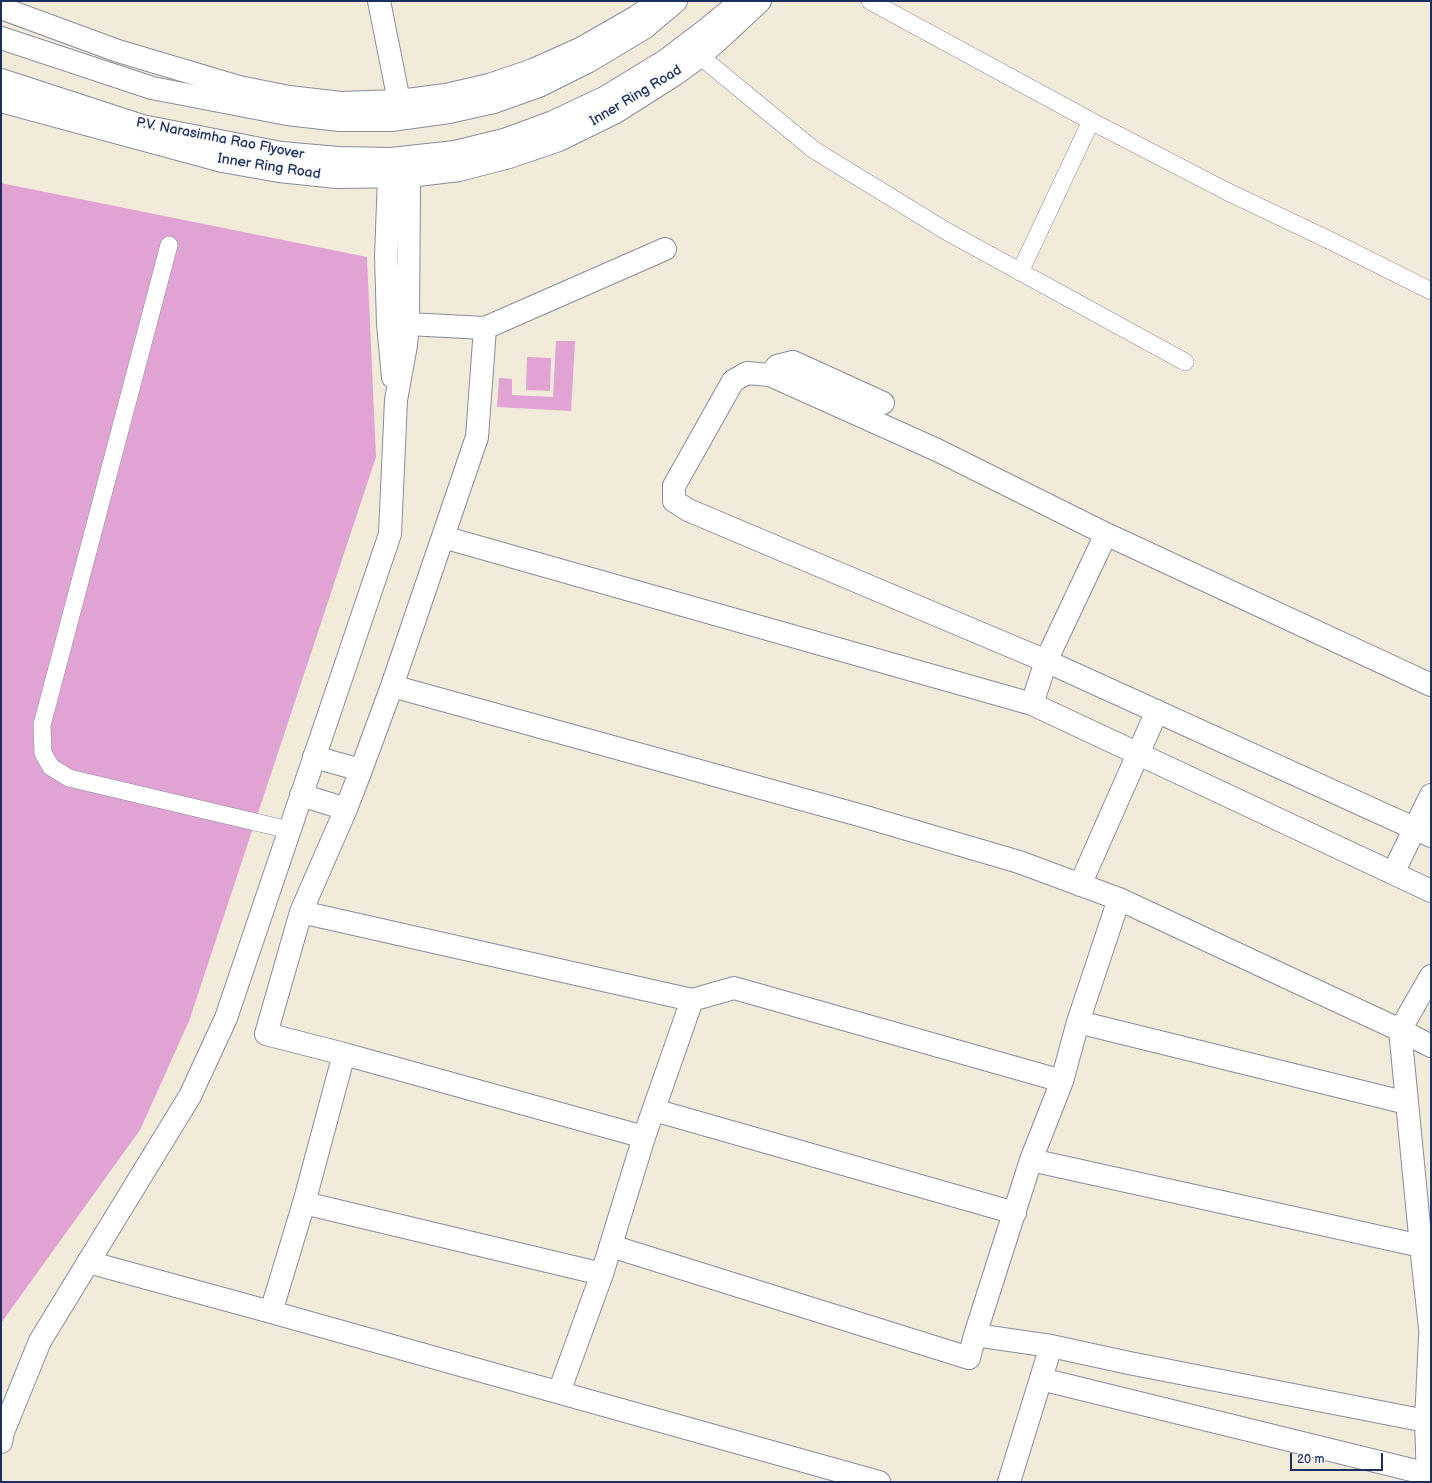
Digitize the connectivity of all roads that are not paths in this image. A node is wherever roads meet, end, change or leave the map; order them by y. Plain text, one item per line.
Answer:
1 (378, 1) edge
2 (660, 1) edge
3 (676, 1) edge
4 (741, 1) edge
5 (760, 1) edge
6 (870, 1) edge
7 (1, 8) edge
8 (1, 38) edge
9 (700, 56) junction
10 (1, 80) edge
11 (1, 101) edge
12 (399, 101) junction
13 (1091, 121) junction
14 (399, 177) junction
15 (168, 244) dead end
16 (665, 249) dead end
17 (1020, 272) junction
18 (1431, 291) edge
19 (408, 324) junction
20 (485, 328) junction
21 (1185, 362) dead end
22 (770, 375) junction
23 (396, 400) junction
24 (883, 403) dead end
25 (1106, 534) junction
26 (443, 537) junction
27 (1046, 661) junction
28 (1431, 685) edge
29 (392, 686) junction
30 (1032, 704) junction
31 (1157, 711) junction
32 (1139, 754) junction
33 (314, 757) junction
34 (361, 770) junction
35 (302, 795) junction
36 (1431, 795) edge
37 (346, 809) junction
38 (290, 830) junction
39 (1423, 832) edge
40 (1393, 873) junction
41 (1080, 885) junction
42 (1431, 891) edge
43 (1119, 900) junction
44 (301, 912) junction
45 (1431, 976) edge
46 (692, 1000) junction
47 (1078, 1022) junction
48 (1400, 1030) junction
49 (1431, 1046) edge
50 (344, 1054) junction
51 (1062, 1081) junction
52 (1408, 1103) junction
53 (654, 1110) junction
54 (644, 1137) junction
55 (1031, 1160) junction
56 (304, 1203) junction
57 (1015, 1213) junction
58 (611, 1246) junction
59 (1421, 1246) junction
60 (88, 1262) junction
61 (602, 1274) junction
62 (271, 1312) junction
63 (975, 1335) junction
64 (1431, 1337) edge
65 (1051, 1346) junction
66 (1041, 1379) junction
67 (559, 1392) junction
68 (1426, 1421) junction
69 (1, 1442) edge
70 (1429, 1477) edge
71 (879, 1482) edge
72 (1009, 1482) edge

1 - 12 main road
2 - 12 main road
3 - 8 main road
4 - 10 main road, P.V. Narasimha Rao Flyover
5 - 9 main road, Inner Ring Road
6 - 13 lane
7 - 12 main road
9 - 14 main road, Inner Ring Road
9 - 17 lane
11 - 14 main road, Inner Ring Road
13 - 17 lane
13 - 18 lane
14 - 19 main road
14 - 23 main road
15 - 38 lane
16 - 20 main road
17 - 21 lane
19 - 20 main road
19 - 23 main road
20 - 26 main road
22 - 24 main road
22 - 25 main road
22 - 27 main road
23 - 33 main road
25 - 27 main road
25 - 28 main road
26 - 29 main road
26 - 30 main road
27 - 30 main road
27 - 31 main road
29 - 34 main road
29 - 41 main road
30 - 32 main road
31 - 32 main road
31 - 39 main road
32 - 40 main road
32 - 41 main road
33 - 34 main road
33 - 35 main road
34 - 37 main road
35 - 37 main road
35 - 38 main road
36 - 39 main road
37 - 44 main road
38 - 60 main road
39 - 40 main road
40 - 42 main road
41 - 43 main road
43 - 47 main road
43 - 48 main road
44 - 46 main road
44 - 50 main road
45 - 48 main road
46 - 51 main road
46 - 53 main road
47 - 51 main road
47 - 52 main road
48 - 49 main road
48 - 52 main road
50 - 54 main road
50 - 56 main road
51 - 55 main road
52 - 59 main road
53 - 54 main road
53 - 57 main road
54 - 58 main road
55 - 57 main road
55 - 59 main road
56 - 61 main road
56 - 62 main road
57 - 63 main road
58 - 61 main road
58 - 63 main road
59 - 64 main road
60 - 62 main road
60 - 69 main road
61 - 67 main road
62 - 67 main road
63 - 65 main road
64 - 68 main road
65 - 66 main road
65 - 68 main road
66 - 70 main road
66 - 72 main road
67 - 71 main road
68 - 70 main road

